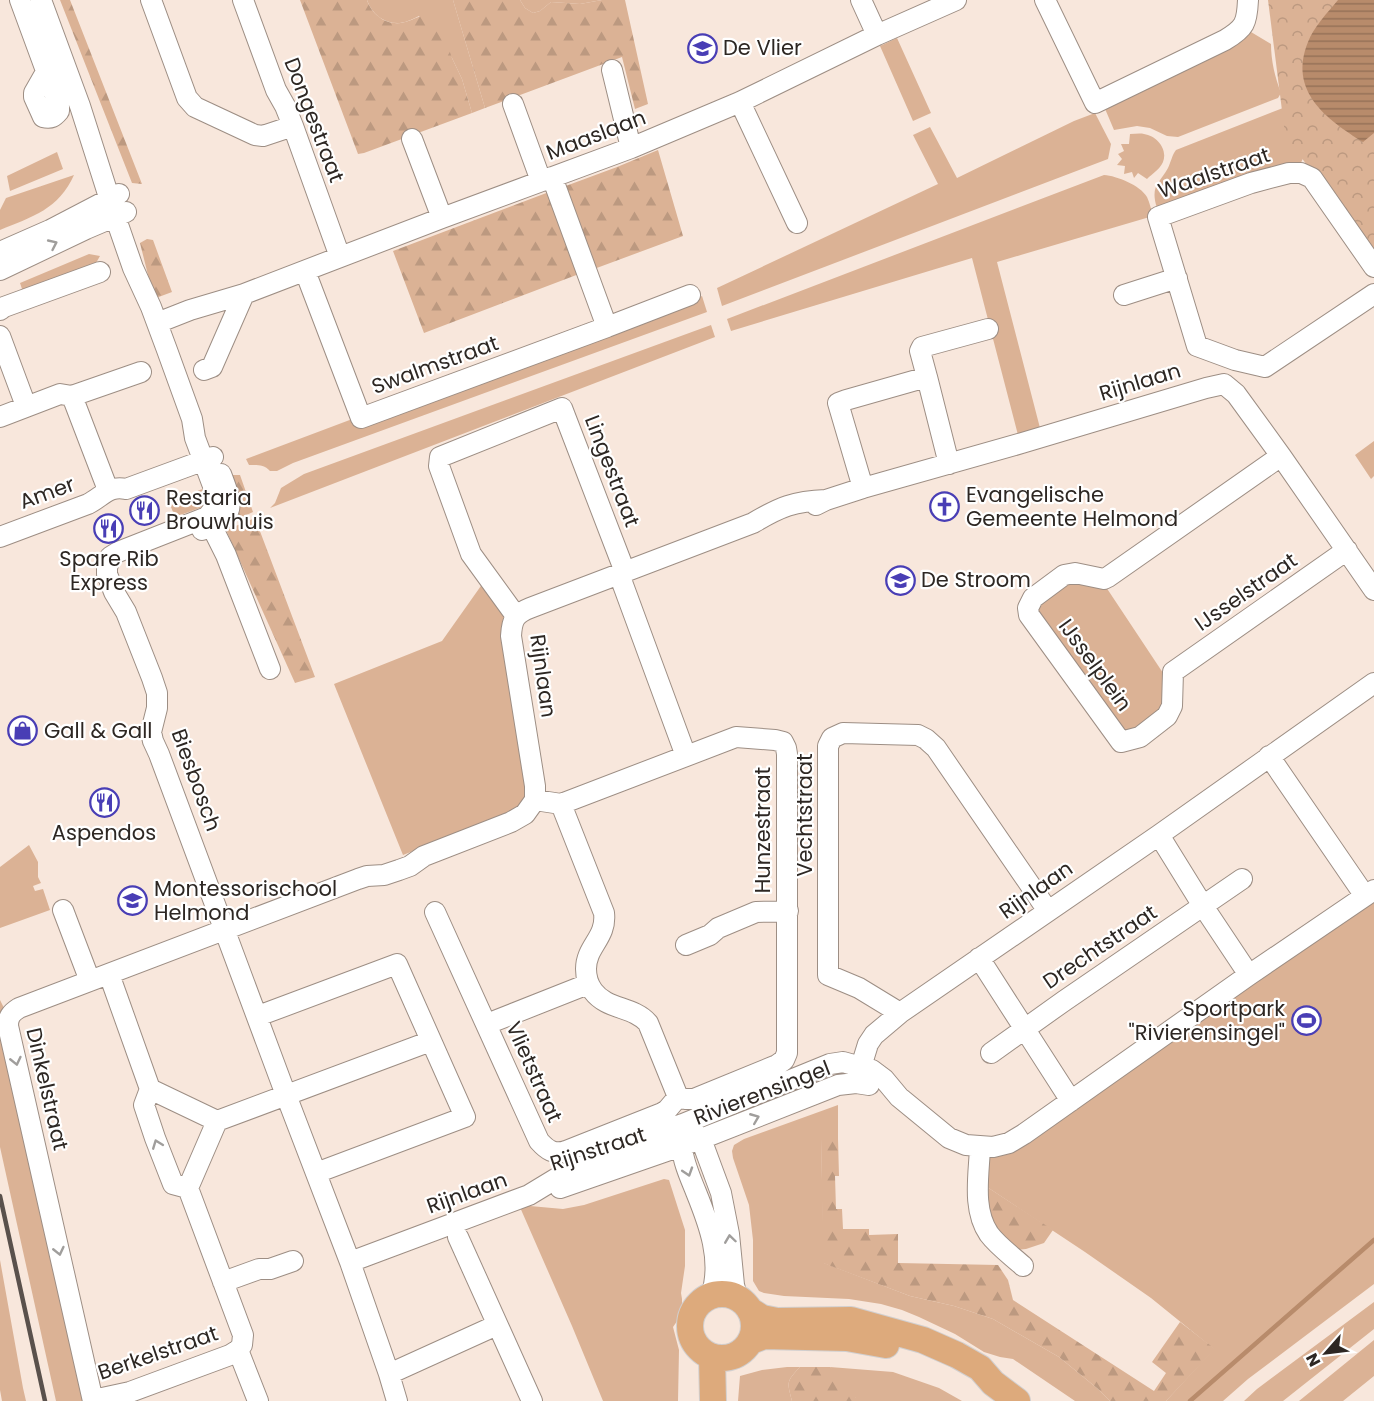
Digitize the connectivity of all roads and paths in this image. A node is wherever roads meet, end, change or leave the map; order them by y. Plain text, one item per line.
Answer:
1 (20, 0) edge
2 (41, 0) edge
3 (151, 0) edge
4 (243, 0) edge
5 (861, 0) edge
6 (956, 0) edge
7 (1045, 0) edge
8 (1248, 0) edge
9 (877, 35) junction
10 (612, 70) dead end
11 (46, 72) dead end
12 (740, 102) junction
13 (513, 104) dead end
14 (293, 126) junction
15 (412, 139) dead end
16 (632, 148) junction
17 (547, 179) junction
18 (118, 205) junction
19 (442, 218) junction
20 (797, 223) dead end
21 (0, 252) edge
22 (340, 257) junction
23 (1374, 267) edge
24 (0, 270) edge
25 (305, 271) junction
26 (100, 272) dead end
27 (1177, 278) junction
28 (244, 294) junction
29 (1374, 294) edge
30 (690, 295) dead end
31 (1124, 295) dead end
32 (0, 310) edge
33 (156, 322) junction
34 (607, 327) junction
35 (988, 329) dead end
36 (0, 336) edge
37 (1234, 360) junction
38 (204, 370) dead end
39 (141, 372) dead end
40 (927, 377) junction
41 (1224, 384) junction
42 (72, 396) junction
43 (26, 406) junction
44 (0, 417) edge
45 (1281, 456) junction
46 (208, 459) junction
47 (949, 464) junction
48 (863, 488) junction
49 (108, 490) junction
50 (209, 522) junction
51 (0, 537) edge
52 (1347, 550) junction
53 (622, 573) junction
54 (1374, 590) edge
55 (516, 616) junction
56 (270, 669) dead end
57 (1173, 672) joint
58 (1374, 683) edge
59 (686, 756) junction
60 (1269, 756) junction
61 (535, 800) junction
62 (561, 804) junction
63 (1160, 835) junction
64 (1242, 879) dead end
65 (1370, 893) edge
66 (1203, 906) junction
67 (63, 910) dead end
68 (788, 911) junction
69 (1048, 911) junction
70 (435, 912) dead end
71 (225, 930) junction
72 (686, 945) dead end
73 (979, 958) junction
74 (1249, 975) junction
75 (100, 978) junction
76 (588, 984) junction
77 (900, 1013) junction
78 (258, 1016) junction
79 (487, 1024) junction
80 (1024, 1028) junction
81 (430, 1041) junction
82 (991, 1053) dead end
83 (859, 1075) junction
84 (150, 1089) junction
85 (286, 1095) junction
86 (678, 1097) junction
87 (1071, 1101) junction
88 (217, 1121) junction
89 (683, 1124) junction
90 (701, 1139) junction
91 (682, 1146) junction
92 (980, 1147) junction
93 (316, 1173) junction
94 (188, 1188) junction
95 (528, 1195) junction
96 (458, 1237) dead end
97 (292, 1261) dead end
98 (350, 1262) junction
99 (1023, 1266) dead end
100 (224, 1282) junction
101 (711, 1296) junction
102 (744, 1304) junction
103 (497, 1324) junction
104 (751, 1341) junction
105 (238, 1350) junction
106 (722, 1357) junction
107 (389, 1374) junction
108 (993, 1383) junction
109 (93, 1401) edge
110 (258, 1401) edge
111 (397, 1401) edge
112 (532, 1401) edge
113 (713, 1401) edge
114 (728, 1401) edge
115 (1017, 1401) edge

1 - 11 street
2 - 18 street
3 - 14 street
4 - 14 street, Dongestraat
5 - 9 street
6 - 9 street, Maaslaan
7 - 8 street
9 - 12 street, Maaslaan
10 - 16 street
12 - 16 street, Maaslaan
12 - 20 street
13 - 17 street
14 - 22 street, Dongestraat
15 - 19 street
16 - 17 street, Maaslaan
17 - 19 street, Maaslaan
17 - 34 street
18 - 21 street
24 -> 18 street
18 - 33 street
19 - 22 street, Maaslaan
22 - 25 street, Maaslaan
23 - 27 street, Waalstraat
25 - 28 street, Maaslaan
25 - 34 street, Swalmstraat
26 - 32 street
27 - 31 street
27 - 37 street, Waalstraat
28 - 33 street, Maaslaan
28 - 38 street
29 - 37 street, Waalstraat
30 - 34 street, Swalmstraat
33 - 46 street
35 - 40 street
36 - 43 street
37 - 41 street
39 - 42 street
40 - 47 street
40 - 48 street
41 - 45 street
41 - 47 street, Rijnlaan
42 - 43 street
42 - 49 street, Amer
43 - 44 street
45 - 52 street
45 - 57 street, IJsselplein
46 - 49 street, Amer
46 - 50 street
47 - 48 street, Rijnlaan
48 - 53 street, Rijnlaan
49 - 51 street, Amer
50 - 56 street
50 - 71 street, Biesbosch
52 - 54 street
52 - 57 street, IJsselstraat
53 - 55 street, Rijnlaan
53 - 55 street, Lingestraat
53 - 59 street
55 - 61 street, Rijnlaan
58 - 60 street, Rijnlaan
59 - 62 street, Hunzestraat
59 - 68 street, Hunzestraat
60 - 63 street, Rijnlaan
60 - 65 street
61 - 62 street, Hunzestraat
61 - 71 street
62 - 76 street
63 - 66 street
63 - 69 street, Rijnlaan
64 - 66 street, Drechtstraat
65 - 74 street, Rivierensingel
66 - 74 street
66 - 80 street, Drechtstraat
67 - 75 street, Berkelstraat
68 - 72 street, Hunzestraat
68 - 86 street, Hunzestraat
69 - 73 street, Rijnlaan
69 - 77 street, Vechtstraat
70 - 79 street, Vlietstraat
71 - 75 street, Dinkelstraat
71 - 78 street
73 - 77 street, Rijnlaan
73 - 80 street
74 - 87 street, Rivierensingel
75 - 84 street, Berkelstraat
75 -> 109 street, Dinkelstraat
76 - 79 street
76 - 86 street
77 - 83 street, Rijnlaan
78 - 81 street
78 - 85 street
79 - 86 street, Vlietstraat
80 - 82 street, Drechtstraat
80 - 87 street
81 - 85 street
81 - 93 street
83 - 89 street, Rivierensingel
90 -> 83 street, Rivierensingel
83 - 92 street, Rivierensingel
84 - 88 street
94 -> 84 street, Berkelstraat
85 - 88 street
85 - 93 street
87 - 92 street, Rivierensingel
88 - 94 street
89 - 90 street, Rivierensingel
89 - 91 street, Rivierensingel
89 - 95 street, Rijnlaan
90 - 91 street, Rivierensingel
102 -> 90 street, Rivierensingel
91 - 95 street, Rijnstraat
91 -> 101 street, Rivierensingel
92 - 99 street
93 - 98 street
94 - 100 street, Berkelstraat
95 - 98 street, Rijnlaan
96 - 103 street
97 - 100 street
98 - 107 street
100 - 105 street, Berkelstraat
101 - 102 main road
101 - 106 main road
102 - 104 main road
102 - 108 main road
103 - 107 street
103 - 112 street
104 - 106 main road
104 - 108 main road
105 - 109 street, Berkelstraat
105 - 110 street, Berkelstraat
106 - 113 main road
106 - 114 main road
107 - 111 street
108 - 115 main road

